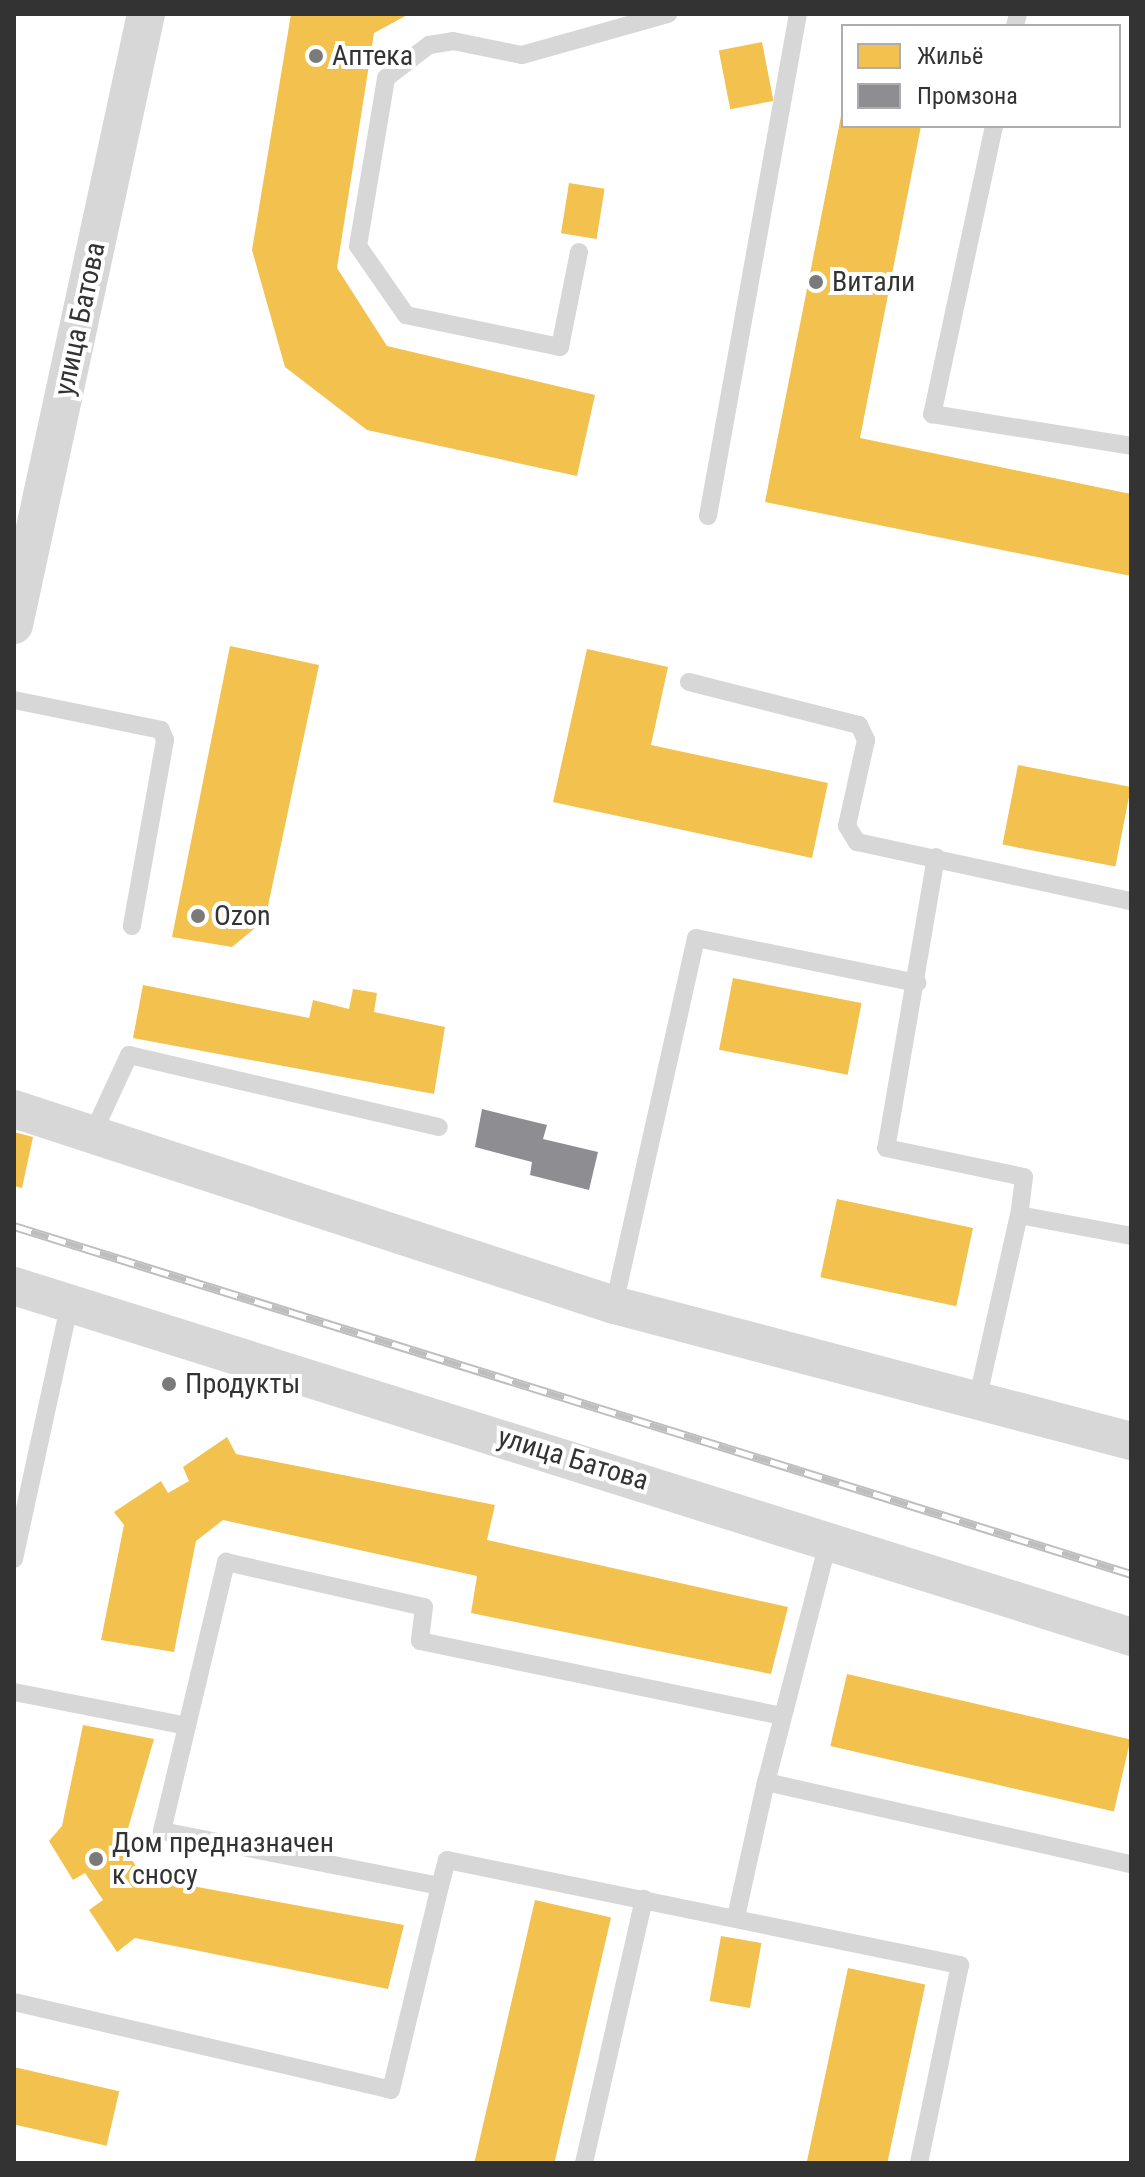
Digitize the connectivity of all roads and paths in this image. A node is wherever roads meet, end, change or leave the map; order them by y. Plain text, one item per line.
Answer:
1 (146, 14) edge
2 (668, 14) edge
3 (798, 14) edge
4 (994, 128) edge
5 (579, 252) dead end
6 (1131, 446) edge
7 (708, 516) dead end
8 (14, 625) edge
9 (689, 682) dead end
10 (14, 700) edge
11 (936, 857) junction
12 (1131, 901) edge
13 (132, 926) dead end
14 (917, 983) junction
15 (14, 1109) edge
16 (439, 1127) dead end
17 (93, 1133) junction
18 (1019, 1215) junction
19 (1131, 1236) edge
20 (14, 1286) edge
21 (70, 1303) junction
22 (614, 1305) junction
23 (977, 1401) junction
24 (1131, 1441) edge
25 (829, 1538) junction
26 (14, 1559) edge
27 (1131, 1637) edge
28 (14, 1692) edge
29 (781, 1716) junction
30 (187, 1726) junction
31 (766, 1782) junction
32 (1131, 1864) edge
33 (440, 1886) junction
34 (644, 1899) junction
35 (736, 1917) junction
36 (14, 2002) edge
37 (584, 2163) edge
38 (919, 2163) edge

1 - 8 street, улица Батова
2 - 5 lane
3 - 7 lane
4 - 6 lane
9 - 11 lane
10 - 13 lane
11 - 12 lane
11 - 14 lane
14 - 18 lane
14 - 22 lane
15 - 17 street
16 - 17 lane
17 - 22 street
18 - 19 lane
18 - 23 lane
20 - 21 street, улица Батова
21 - 25 street, улица Батова
21 - 26 lane
22 - 23 street
23 - 24 street
25 - 27 street, улица Батова
25 - 29 lane
28 - 30 lane
29 - 30 lane
29 - 31 lane
30 - 33 lane
31 - 32 lane
31 - 35 lane
33 - 34 lane
33 - 36 lane
34 - 35 lane
34 - 37 lane
35 - 38 lane

